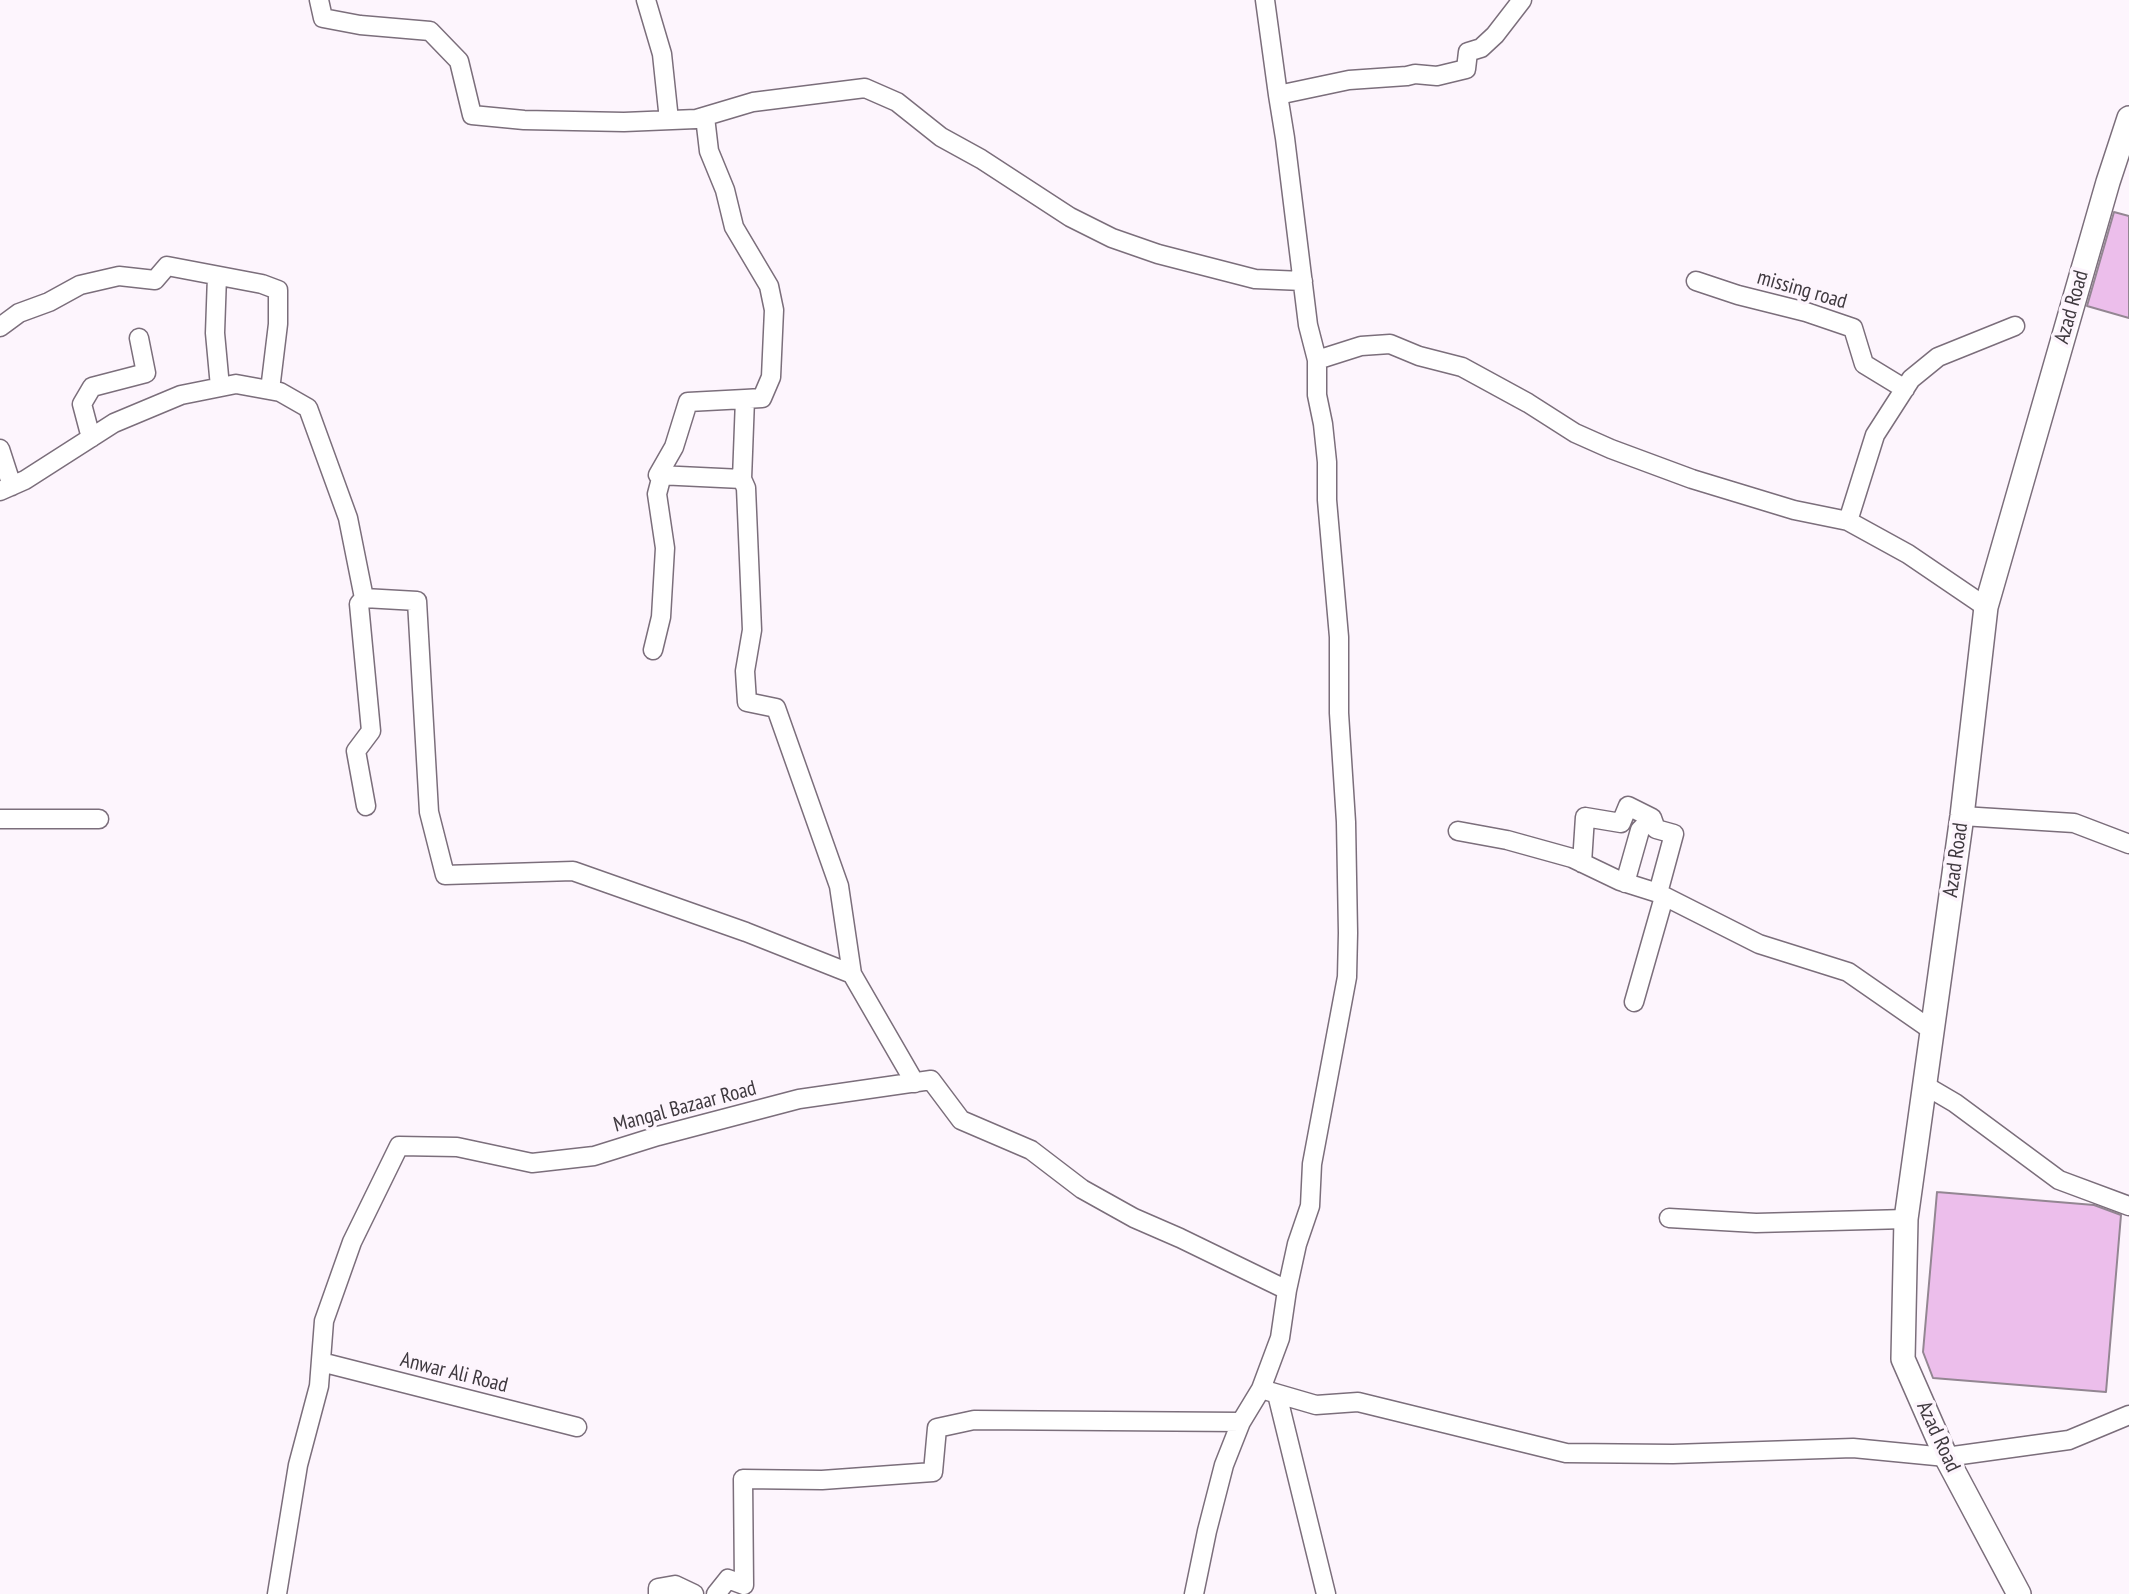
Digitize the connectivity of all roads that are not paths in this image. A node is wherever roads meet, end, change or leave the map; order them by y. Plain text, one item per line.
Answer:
1 (319, 0) edge
2 (646, 0) edge
3 (1265, 0) edge
4 (1522, 0) edge
5 (1278, 95) junction
6 (705, 117) junction
7 (2129, 118) edge
8 (669, 120) junction
9 (217, 276) junction
10 (1303, 281) junction
11 (1696, 281) dead end
12 (2015, 326) dead end
13 (0, 327) edge
14 (139, 338) dead end
15 (1317, 360) junction
16 (219, 387) junction
17 (1905, 389) junction
18 (270, 390) junction
19 (745, 399) junction
20 (91, 438) junction
21 (0, 449) edge
22 (663, 475) junction
23 (742, 479) junction
24 (6, 489) edge
25 (1848, 521) junction
26 (364, 598) junction
27 (1986, 607) junction
28 (653, 650) dead end
29 (366, 806) dead end
30 (1962, 816) junction
31 (1652, 818) junction
32 (0, 819) edge
33 (99, 819) dead end
34 (1458, 831) dead end
35 (2129, 844) edge
36 (1582, 863) junction
37 (1625, 883) junction
38 (1661, 895) junction
39 (852, 974) junction
40 (1634, 1002) dead end
41 (1933, 1031) junction
42 (915, 1083) junction
43 (1926, 1086) junction
44 (2129, 1206) edge
45 (1669, 1218) dead end
46 (1906, 1219) junction
47 (1287, 1290) junction
48 (321, 1362) junction
49 (1269, 1391) junction
50 (2129, 1415) edge
51 (1241, 1422) junction
52 (577, 1427) dead end
53 (1946, 1457) junction
54 (277, 1594) edge
55 (658, 1594) edge
56 (694, 1594) edge
57 (716, 1594) edge
58 (1194, 1594) edge
59 (1326, 1594) edge
60 (2019, 1594) edge

1 - 8 street
2 - 8 street
3 - 5 street
4 - 5 street
5 - 10 street
6 - 8 street
6 - 10 street
6 - 19 street
7 - 27 main road, Azad Road
9 - 13 street
9 - 16 street
9 - 18 street
10 - 15 street
11 - 17 street, missing road
12 - 17 street
14 - 20 street
15 - 25 street
15 - 47 street
16 - 18 street
16 - 20 street
17 - 25 street
18 - 26 street
19 - 22 street
19 - 23 street
20 - 24 street
21 - 24 street
22 - 23 street
22 - 28 street
23 - 39 street
25 - 27 street
26 - 29 street
26 - 39 street
27 - 30 main road, Azad Road
30 - 35 street
30 - 41 main road, Azad Road
31 - 36 street
31 - 37 street
31 - 38 street
32 - 33 street
34 - 36 street
36 - 37 street
37 - 38 street
38 - 40 street
38 - 41 street
39 - 42 street
41 - 43 main road, Azad Road
42 - 47 street
42 - 48 street, Mangal Bazaar Road
43 - 44 street
43 - 46 main road, Azad Road
45 - 46 street
46 - 53 main road, Azad Road
47 - 49 street
48 - 52 street, Anwar Ali Road
48 - 54 street, Mangal Bazaar Road
49 - 51 street
49 - 53 street
49 - 59 street
50 - 53 street
51 - 57 street
51 - 58 street
53 - 60 main road, Azad Road
55 - 56 street

